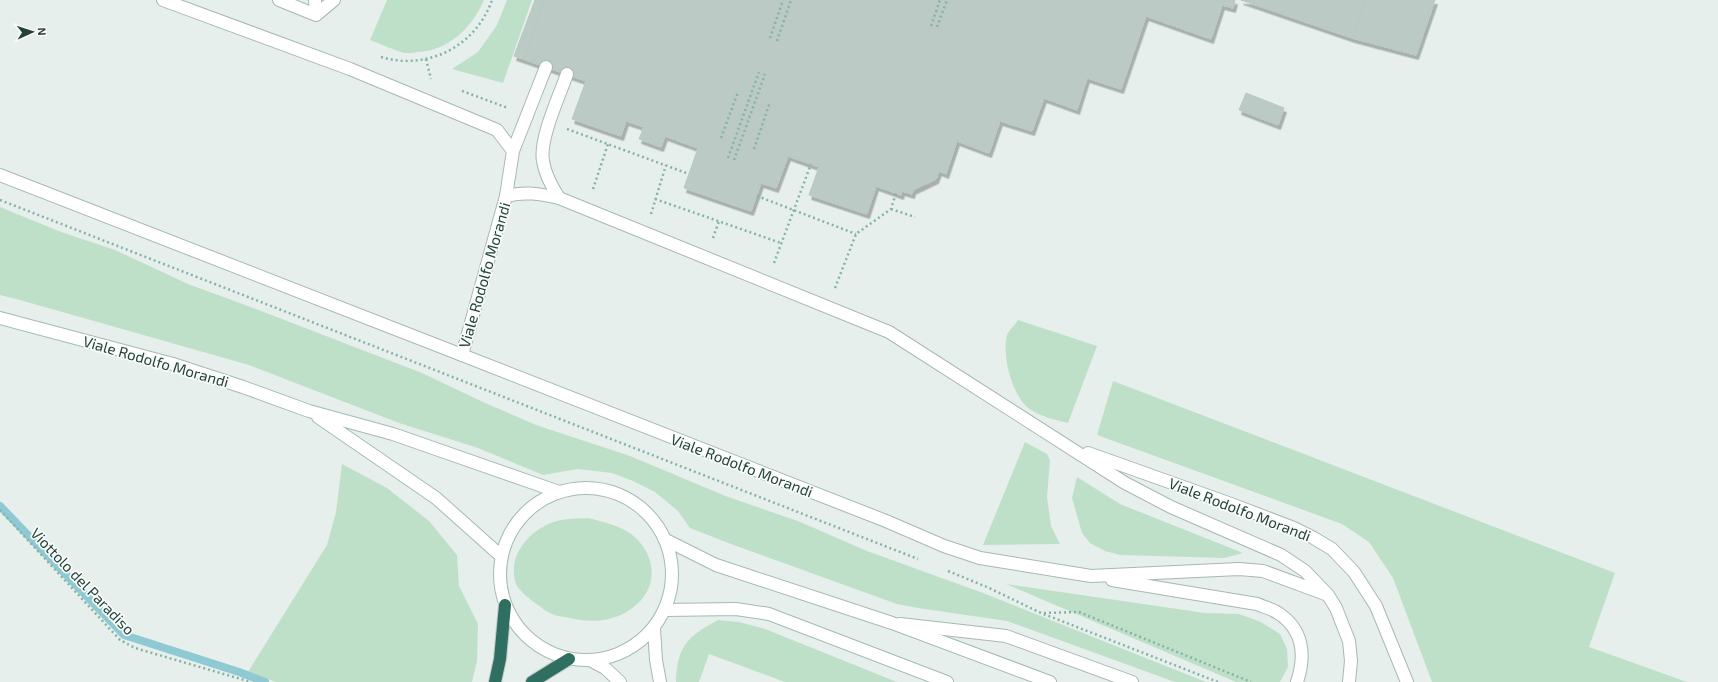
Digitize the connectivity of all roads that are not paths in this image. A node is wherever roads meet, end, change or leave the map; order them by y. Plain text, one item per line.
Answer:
1 (163, 0) edge
2 (279, 0) edge
3 (315, 0) edge
4 (334, 0) edge
5 (316, 15) junction
6 (546, 67) dead end
7 (567, 74) dead end
8 (513, 151) junction
9 (0, 175) edge
10 (506, 196) junction
11 (559, 198) junction
12 (0, 318) edge
13 (462, 355) junction
14 (309, 411) junction
15 (1068, 446) junction
16 (559, 492) junction
17 (666, 540) junction
18 (501, 556) junction
19 (1091, 576) junction
20 (1328, 595) junction
21 (505, 605) junction
22 (665, 610) junction
23 (892, 623) junction
24 (654, 629) junction
25 (569, 659) junction
26 (592, 661) junction
27 (495, 682) edge
28 (532, 682) edge
29 (620, 682) edge
30 (660, 682) edge
31 (947, 682) edge
32 (1050, 682) edge
33 (1132, 682) edge
34 (1297, 682) edge
35 (1348, 682) edge
36 (1407, 682) edge

1 - 8 street
2 - 5 street
3 - 5 street
4 - 5 street
6 - 8 street
7 - 11 street
8 - 10 street
9 - 13 street
10 - 11 street, Viale Rodolfo Morandi
10 - 13 street, Viale Rodolfo Morandi
11 - 15 street, Viale Rodolfo Morandi
12 - 14 street, Viale Rodolfo Morandi
13 - 19 street, Viale Rodolfo Morandi
14 - 16 street, Viale Rodolfo Morandi
14 - 18 street, Viale Rodolfo Morandi
15 - 20 street, Viale Rodolfo Morandi
15 - 36 street, Viale Rodolfo Morandi
16 - 17 street
16 - 18 street
17 - 22 street
17 - 23 street
18 - 21 street
19 - 20 street, Viale Rodolfo Morandi
19 - 34 street, Viale Rodolfo Morandi
20 - 35 street, Viale Rodolfo Morandi
21 - 25 street
21 - 27 highway
22 - 24 street
22 - 31 street
23 - 32 street
23 - 33 street
24 - 26 street
24 - 30 street
25 - 26 street
25 - 28 highway
26 - 29 street

